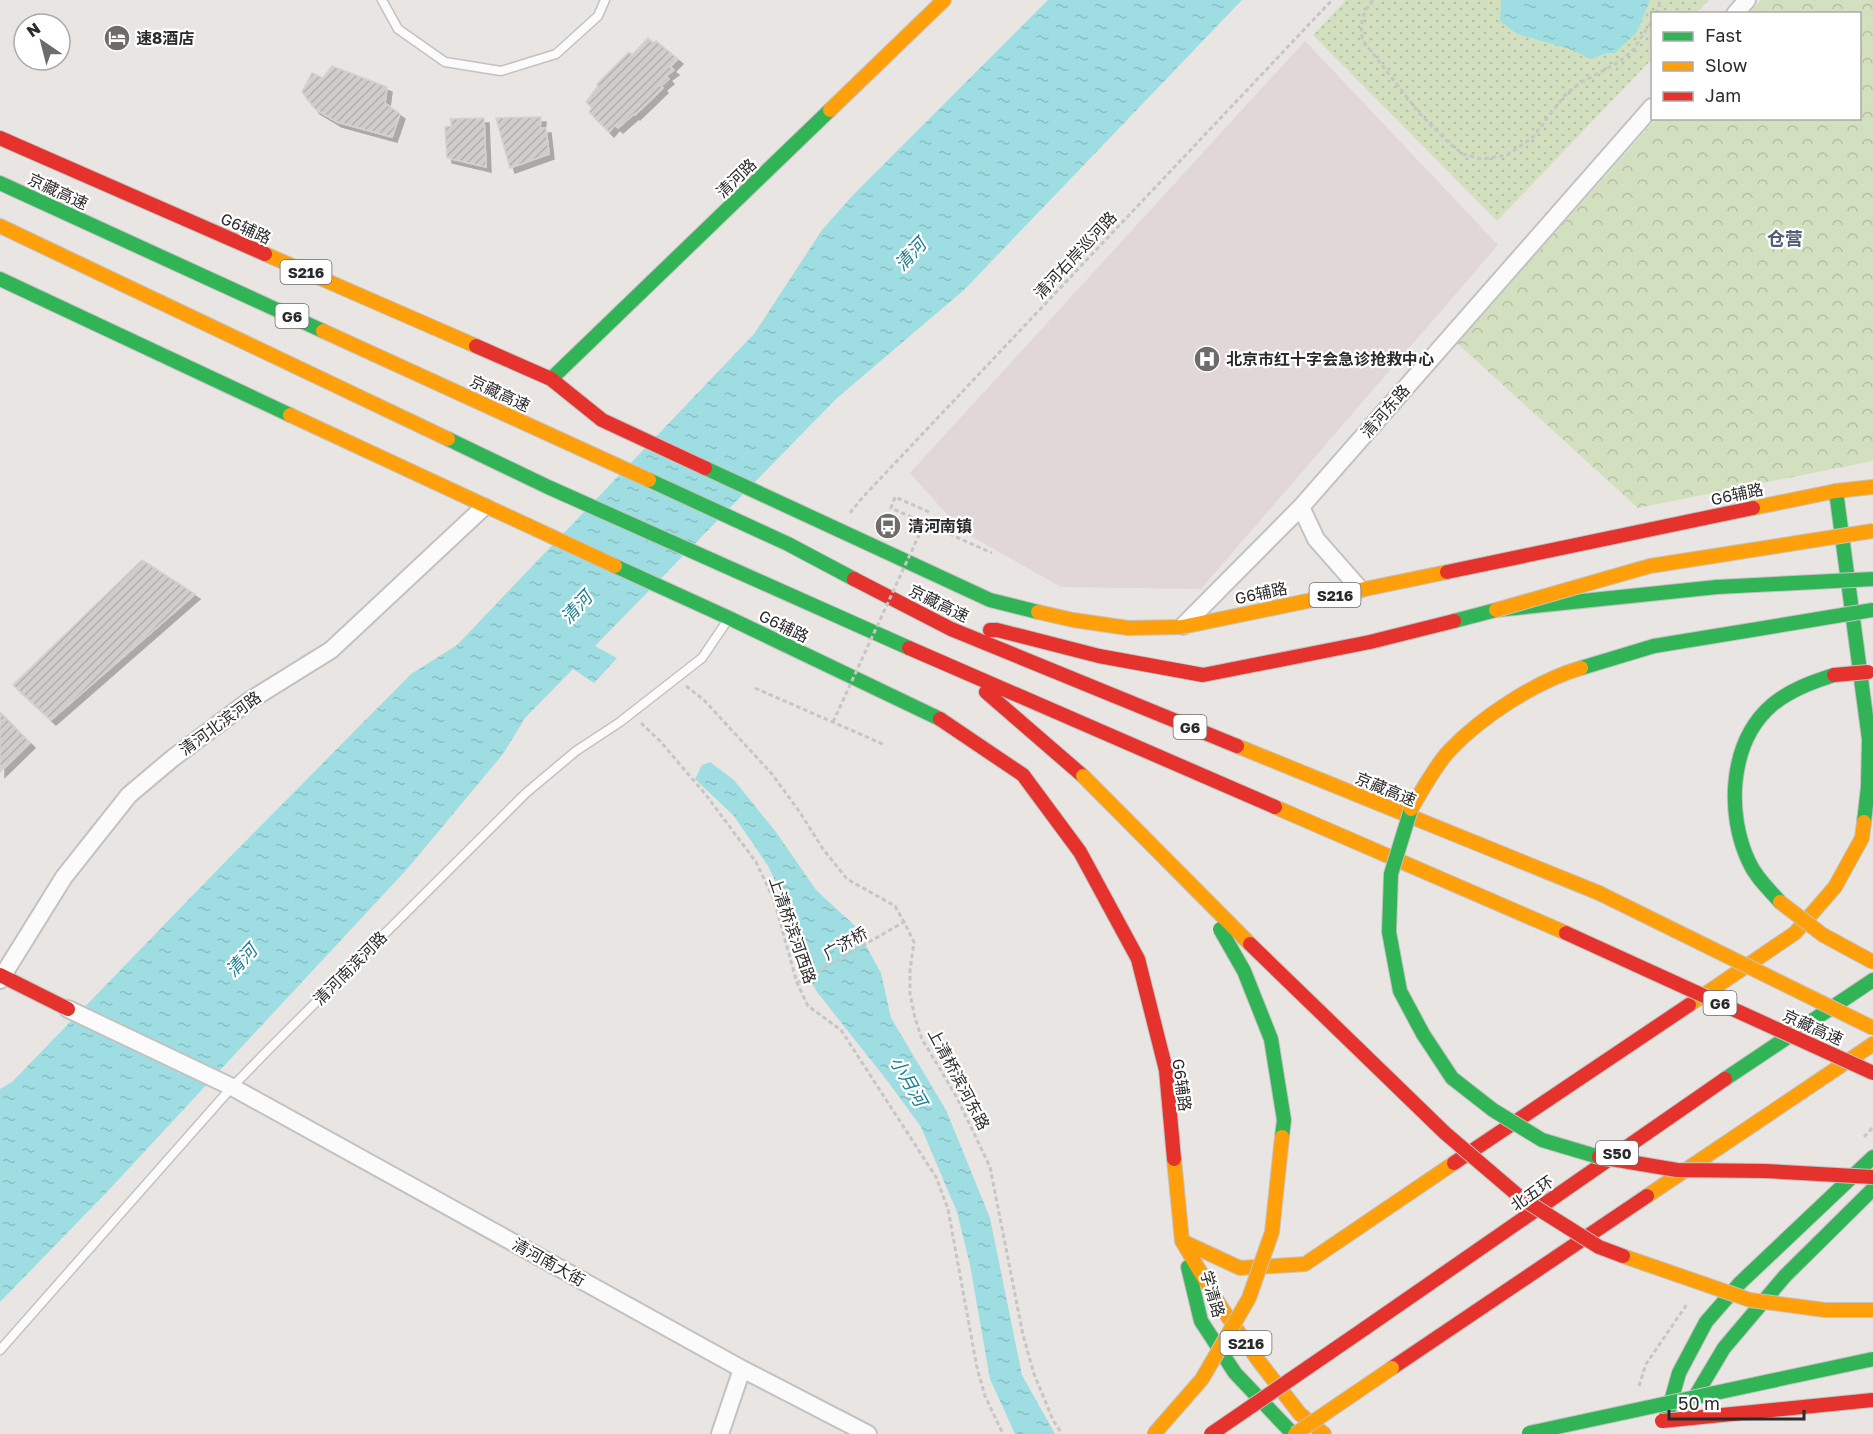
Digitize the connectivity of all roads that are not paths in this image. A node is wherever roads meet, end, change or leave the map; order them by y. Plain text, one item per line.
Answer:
1 (382, 0) edge
2 (605, 0) edge
3 (944, 0) edge
4 (1747, 0) edge
5 (1737, 12) edge
6 (1651, 109) edge
7 (0, 138) edge
8 (0, 183) edge
9 (0, 226) edge
10 (0, 279) edge
11 (551, 379) junction
12 (1873, 487) edge
13 (1836, 491) junction
14 (484, 507) junction
15 (1301, 507) junction
16 (1873, 531) edge
17 (1873, 579) edge
18 (1360, 589) junction
19 (1496, 610) junction
20 (1873, 610) edge
21 (729, 618) junction
22 (1182, 627) junction
23 (951, 629) junction
24 (963, 672) junction
25 (1870, 672) edge
26 (1204, 900) junction
27 (1873, 963) edge
28 (1, 978) edge
29 (1873, 980) edge
30 (68, 1009) joint
31 (1873, 1028) edge
32 (1873, 1044) edge
33 (1873, 1073) edge
34 (232, 1087) junction
35 (1679, 1110) junction
36 (1873, 1157) edge
37 (1873, 1177) edge
38 (1873, 1189) edge
39 (1182, 1241) junction
40 (1873, 1311) edge
41 (0, 1350) edge
42 (1873, 1359) edge
43 (742, 1370) junction
44 (1873, 1401) edge
45 (720, 1434) edge
46 (868, 1434) edge
47 (1155, 1434) edge
48 (1211, 1434) edge
49 (1294, 1434) edge
50 (1324, 1434) edge
51 (1527, 1434) edge
52 (1663, 1434) edge
53 (1673, 1434) edge

1 - 2 lane
3 - 11 main road, 清河路
4 - 5 street
6 - 15 street, 清河东路
7 - 11 main road, G6辅路 / S216
8 - 23 main road, 京藏高速 / G6
9 - 24 main road, 京藏高速 / G6
10 - 14 main road
11 - 22 main road, G6辅路 / S216
12 - 13 main road, G6辅路 / S216
13 - 18 main road, G6辅路 / S216
13 - 39 main road
14 - 21 main road, G6辅路
14 - 28 street, 清河北滨河路
15 - 18 street
15 - 22 street, 清河东路
16 - 19 main road, bridge
17 - 19 main road, bridge
18 - 22 main road, G6辅路 / S216
19 - 23 main road
20 - 37 main road, bridge
21 - 34 lane, 清河南滨河路
21 - 39 main road, G6辅路 / S216
23 - 31 main road, 京藏高速 / G6, bridge
24 - 26 main road, bridge
24 - 33 main road, 京藏高速 / G6, bridge
25 - 27 main road, bridge
26 - 40 main road, bridge
26 - 47 main road, bridge
27 - 35 main road
28 - 30 main road
29 - 35 main road, 北五环 / S50
30 - 34 street, 清河南大街
32 - 49 main road, bridge
34 - 41 lane, 清河南滨河路
34 - 43 street, 清河南大街
35 - 48 main road, 北五环 / S50, bridge
36 - 52 main road
38 - 53 main road
39 - 49 main road, 学清路
39 - 50 main road, G6辅路 / S216
42 - 51 main road, bridge
43 - 45 street
43 - 46 street, 清河南大街
44 - 51 main road, bridge

